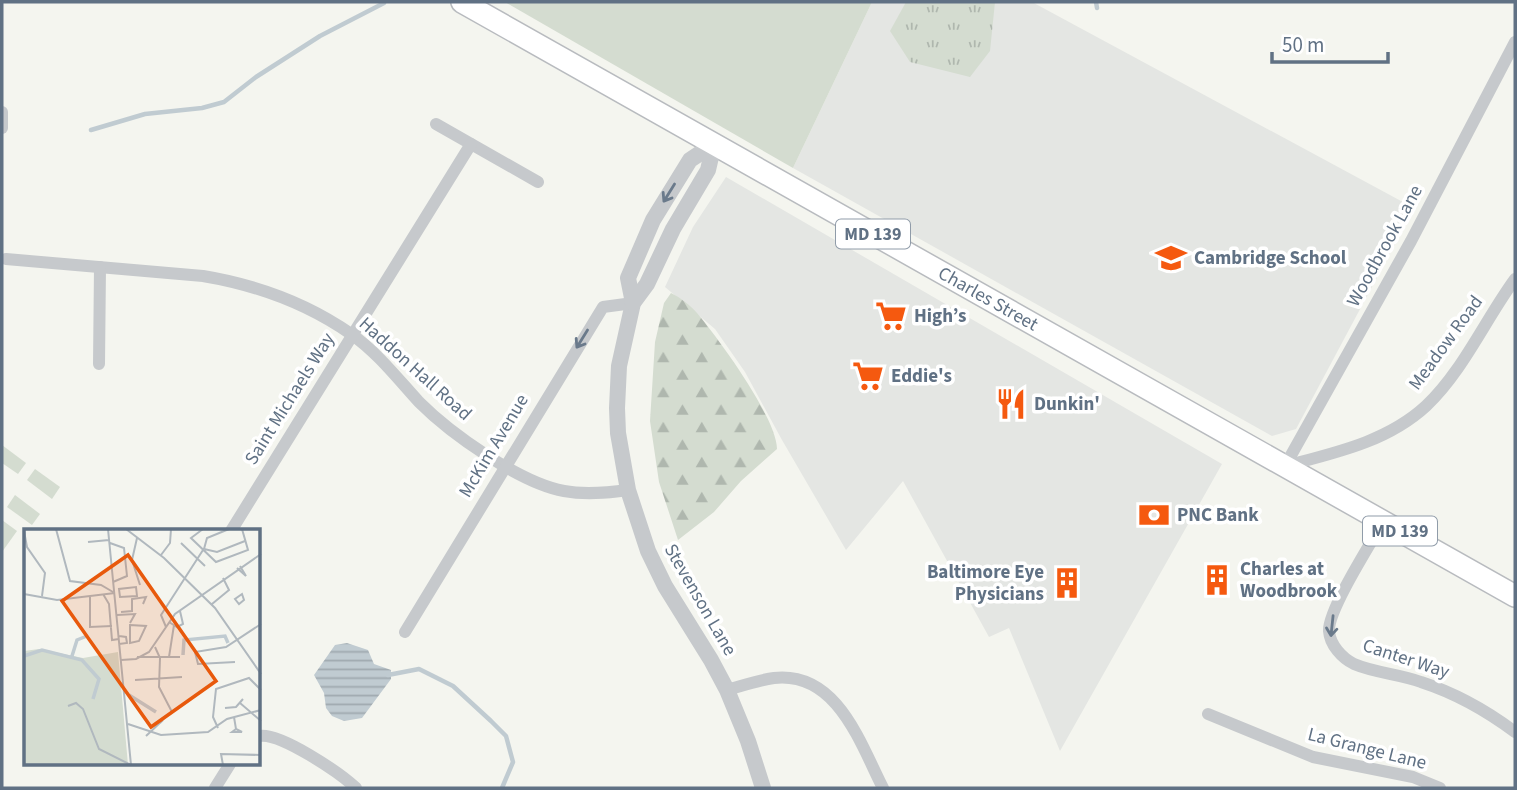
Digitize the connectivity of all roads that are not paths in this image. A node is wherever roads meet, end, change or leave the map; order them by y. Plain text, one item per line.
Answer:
1 (462, 2) edge
2 (1515, 42) edge
3 (2, 112) edge
4 (436, 124) dead end
5 (2, 128) edge
6 (471, 144) junction
7 (714, 144) junction
8 (538, 182) dead end
9 (6, 259) dead end
10 (100, 267) junction
11 (1515, 279) edge
12 (633, 303) junction
13 (353, 335) junction
14 (99, 364) dead end
15 (505, 465) junction
16 (1284, 466) junction
17 (628, 490) junction
18 (1383, 522) junction
19 (231, 529) edge
20 (1515, 596) edge
21 (405, 632) dead end
22 (727, 690) junction
23 (1208, 714) dead end
24 (1515, 732) edge
25 (261, 735) edge
26 (229, 766) edge
27 (215, 788) edge
28 (356, 788) edge
29 (763, 788) edge
30 (883, 788) edge
31 (1440, 788) edge

1 - 7 main road, Charles Street / MD 139
2 - 16 street, Woodbrook Lane
3 - 5 street
4 - 6 street
6 - 8 street
6 - 13 street, Saint Michaels Way
7 - 12 street, Stevenson Lane
7 - 16 main road, Charles Street / MD 139
9 - 10 street, Haddon Hall Road
10 - 13 street, Haddon Hall Road
10 - 14 street
11 - 16 street, Meadow Road
12 -> 15 street, McKim Avenue
12 - 17 street, Stevenson Lane
13 - 15 street, Haddon Hall Road
13 - 19 street, Saint Michaels Way
15 - 17 street, Haddon Hall Road
15 - 21 street, McKim Avenue
16 - 18 main road, Charles Street / MD 139
17 - 22 street, Stevenson Lane
18 - 20 main road, Charles Street / MD 139
18 -> 24 street, Canter Way
22 - 29 street, Stevenson Lane
22 - 30 street
23 - 31 street, La Grange Lane
25 - 28 street
26 - 27 street

